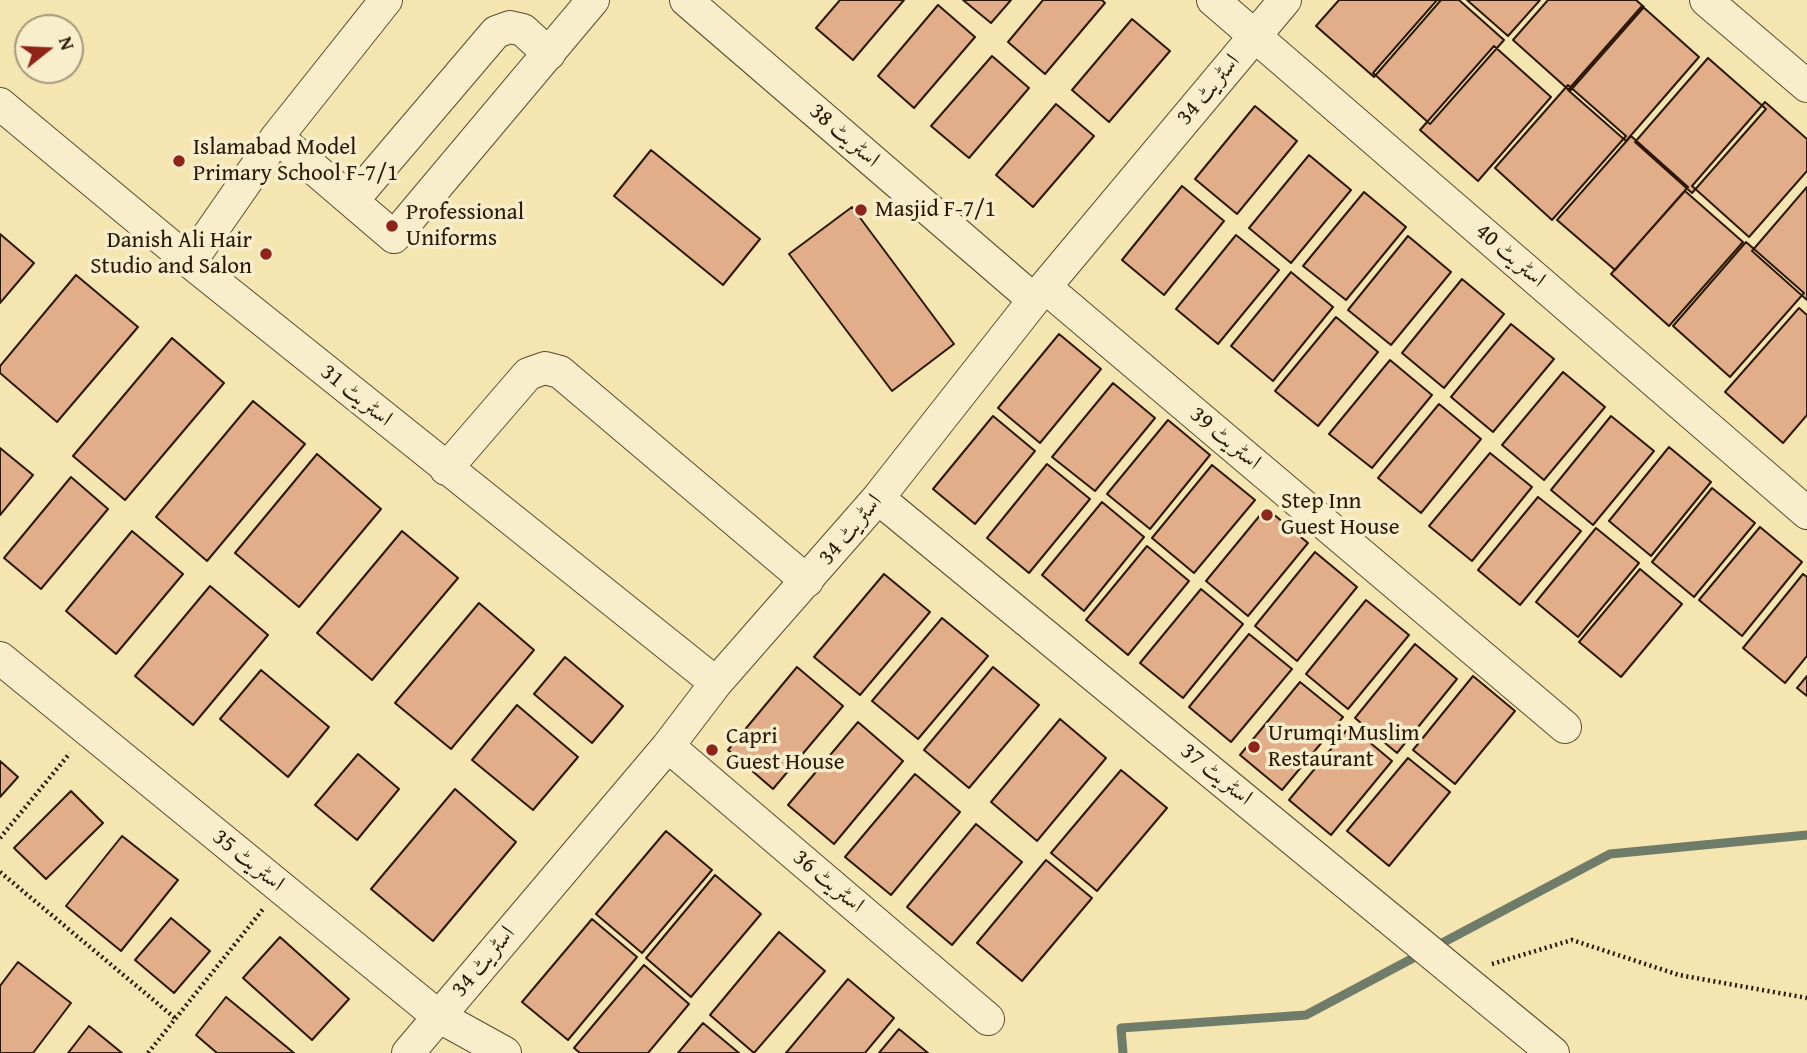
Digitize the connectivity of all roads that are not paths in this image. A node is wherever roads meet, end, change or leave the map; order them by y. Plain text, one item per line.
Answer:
1 (386, 0) edge
2 (593, 0) edge
3 (686, 0) edge
4 (1213, 0) edge
5 (1285, 0) edge
6 (1706, 0) edge
7 (1255, 36) junction
8 (549, 54) junction
9 (1807, 86) edge
10 (0, 104) edge
11 (277, 137) junction
12 (353, 200) junction
13 (190, 262) junction
14 (1040, 293) junction
15 (446, 469) junction
16 (878, 498) junction
17 (1807, 513) edge
18 (807, 582) junction
19 (0, 658) edge
20 (716, 683) junction
21 (1565, 727) dead end
22 (668, 746) junction
23 (438, 1016) junction
24 (988, 1019) dead end
25 (408, 1053) edge
26 (505, 1053) edge
27 (1553, 1053) edge

1 - 11 street
2 - 8 street
3 - 14 street, اسٹریٹ 38
4 - 7 street, اسٹریٹ 40
5 - 7 street, اسٹریٹ 34
6 - 9 street
7 - 14 street, اسٹریٹ 34
7 - 17 street, اسٹریٹ 40
8 - 12 street
8 - 12 street
10 - 13 street, اسٹریٹ 31
11 - 12 street
11 - 13 street
13 - 15 street, اسٹریٹ 31
14 - 16 street, اسٹریٹ 34
14 - 21 street, اسٹریٹ 39
15 - 18 street
15 - 20 street, اسٹریٹ 31
16 - 18 street, اسٹریٹ 34
16 - 27 street, اسٹریٹ 37
18 - 20 street, اسٹریٹ 34
19 - 23 street, اسٹریٹ 35
20 - 22 street, اسٹریٹ 34
22 - 23 street, اسٹریٹ 34
22 - 24 street, اسٹریٹ 36
23 - 25 street, اسٹریٹ 34
23 - 26 street, اسٹریٹ 35

